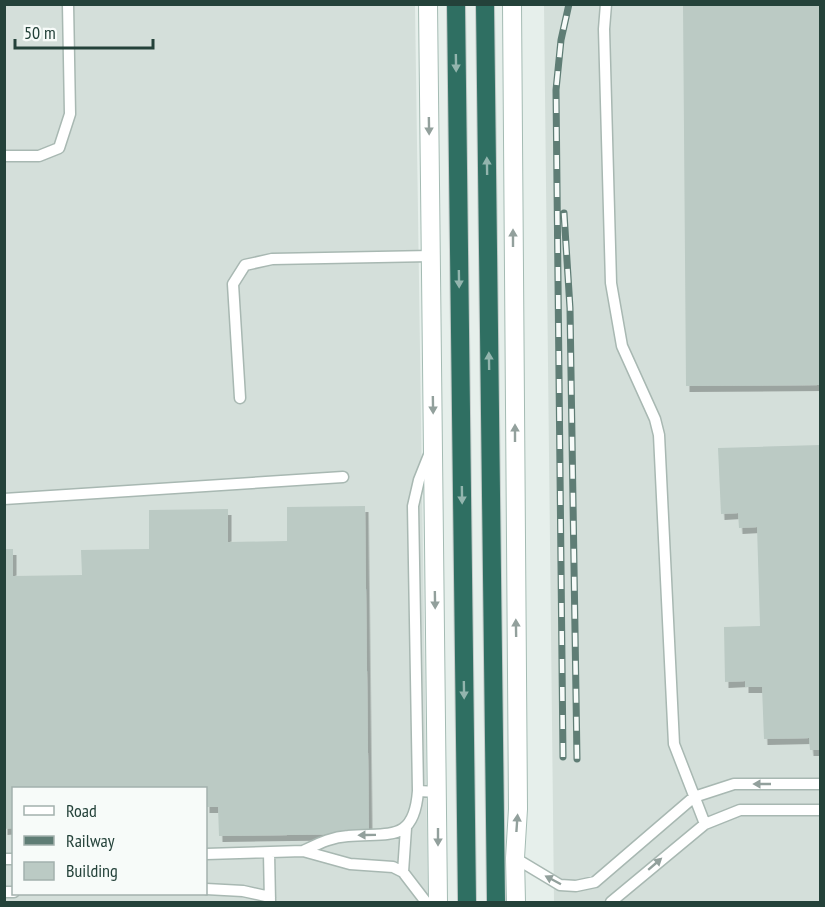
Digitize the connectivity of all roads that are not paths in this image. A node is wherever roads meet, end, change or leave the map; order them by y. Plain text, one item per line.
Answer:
1 (68, 4) edge
2 (428, 4) edge
3 (456, 4) edge
4 (485, 4) edge
5 (512, 4) edge
6 (606, 4) edge
7 (4, 156) edge
8 (431, 256) junction
9 (240, 398) dead end
10 (433, 443) junction
11 (343, 477) dead end
12 (4, 499) edge
13 (820, 784) edge
14 (418, 791) junction
15 (438, 792) junction
16 (694, 797) junction
17 (820, 810) edge
18 (705, 824) junction
19 (406, 828) junction
20 (303, 851) junction
21 (269, 853) junction
22 (207, 854) edge
23 (515, 858) junction
24 (403, 872) junction
25 (207, 889) edge
26 (270, 900) edge
27 (426, 903) edge
28 (438, 903) edge
29 (467, 903) edge
30 (496, 903) edge
31 (516, 903) edge
32 (611, 903) edge

1 - 7 lane
2 -> 8 street
3 -> 29 highway
30 -> 4 highway
23 -> 5 street
6 - 16 lane
8 - 9 lane
8 -> 10 street
10 - 14 lane
10 -> 15 street
11 - 12 lane
13 -> 16 lane
14 - 15 lane
14 - 19 lane
15 -> 28 street
16 - 18 lane
16 -> 23 lane
17 - 18 lane
32 -> 18 lane
19 -> 20 lane
19 - 24 lane
20 - 21 lane
20 - 24 lane
21 - 22 lane
21 - 26 lane
23 - 31 street
24 - 27 lane
25 - 26 lane

